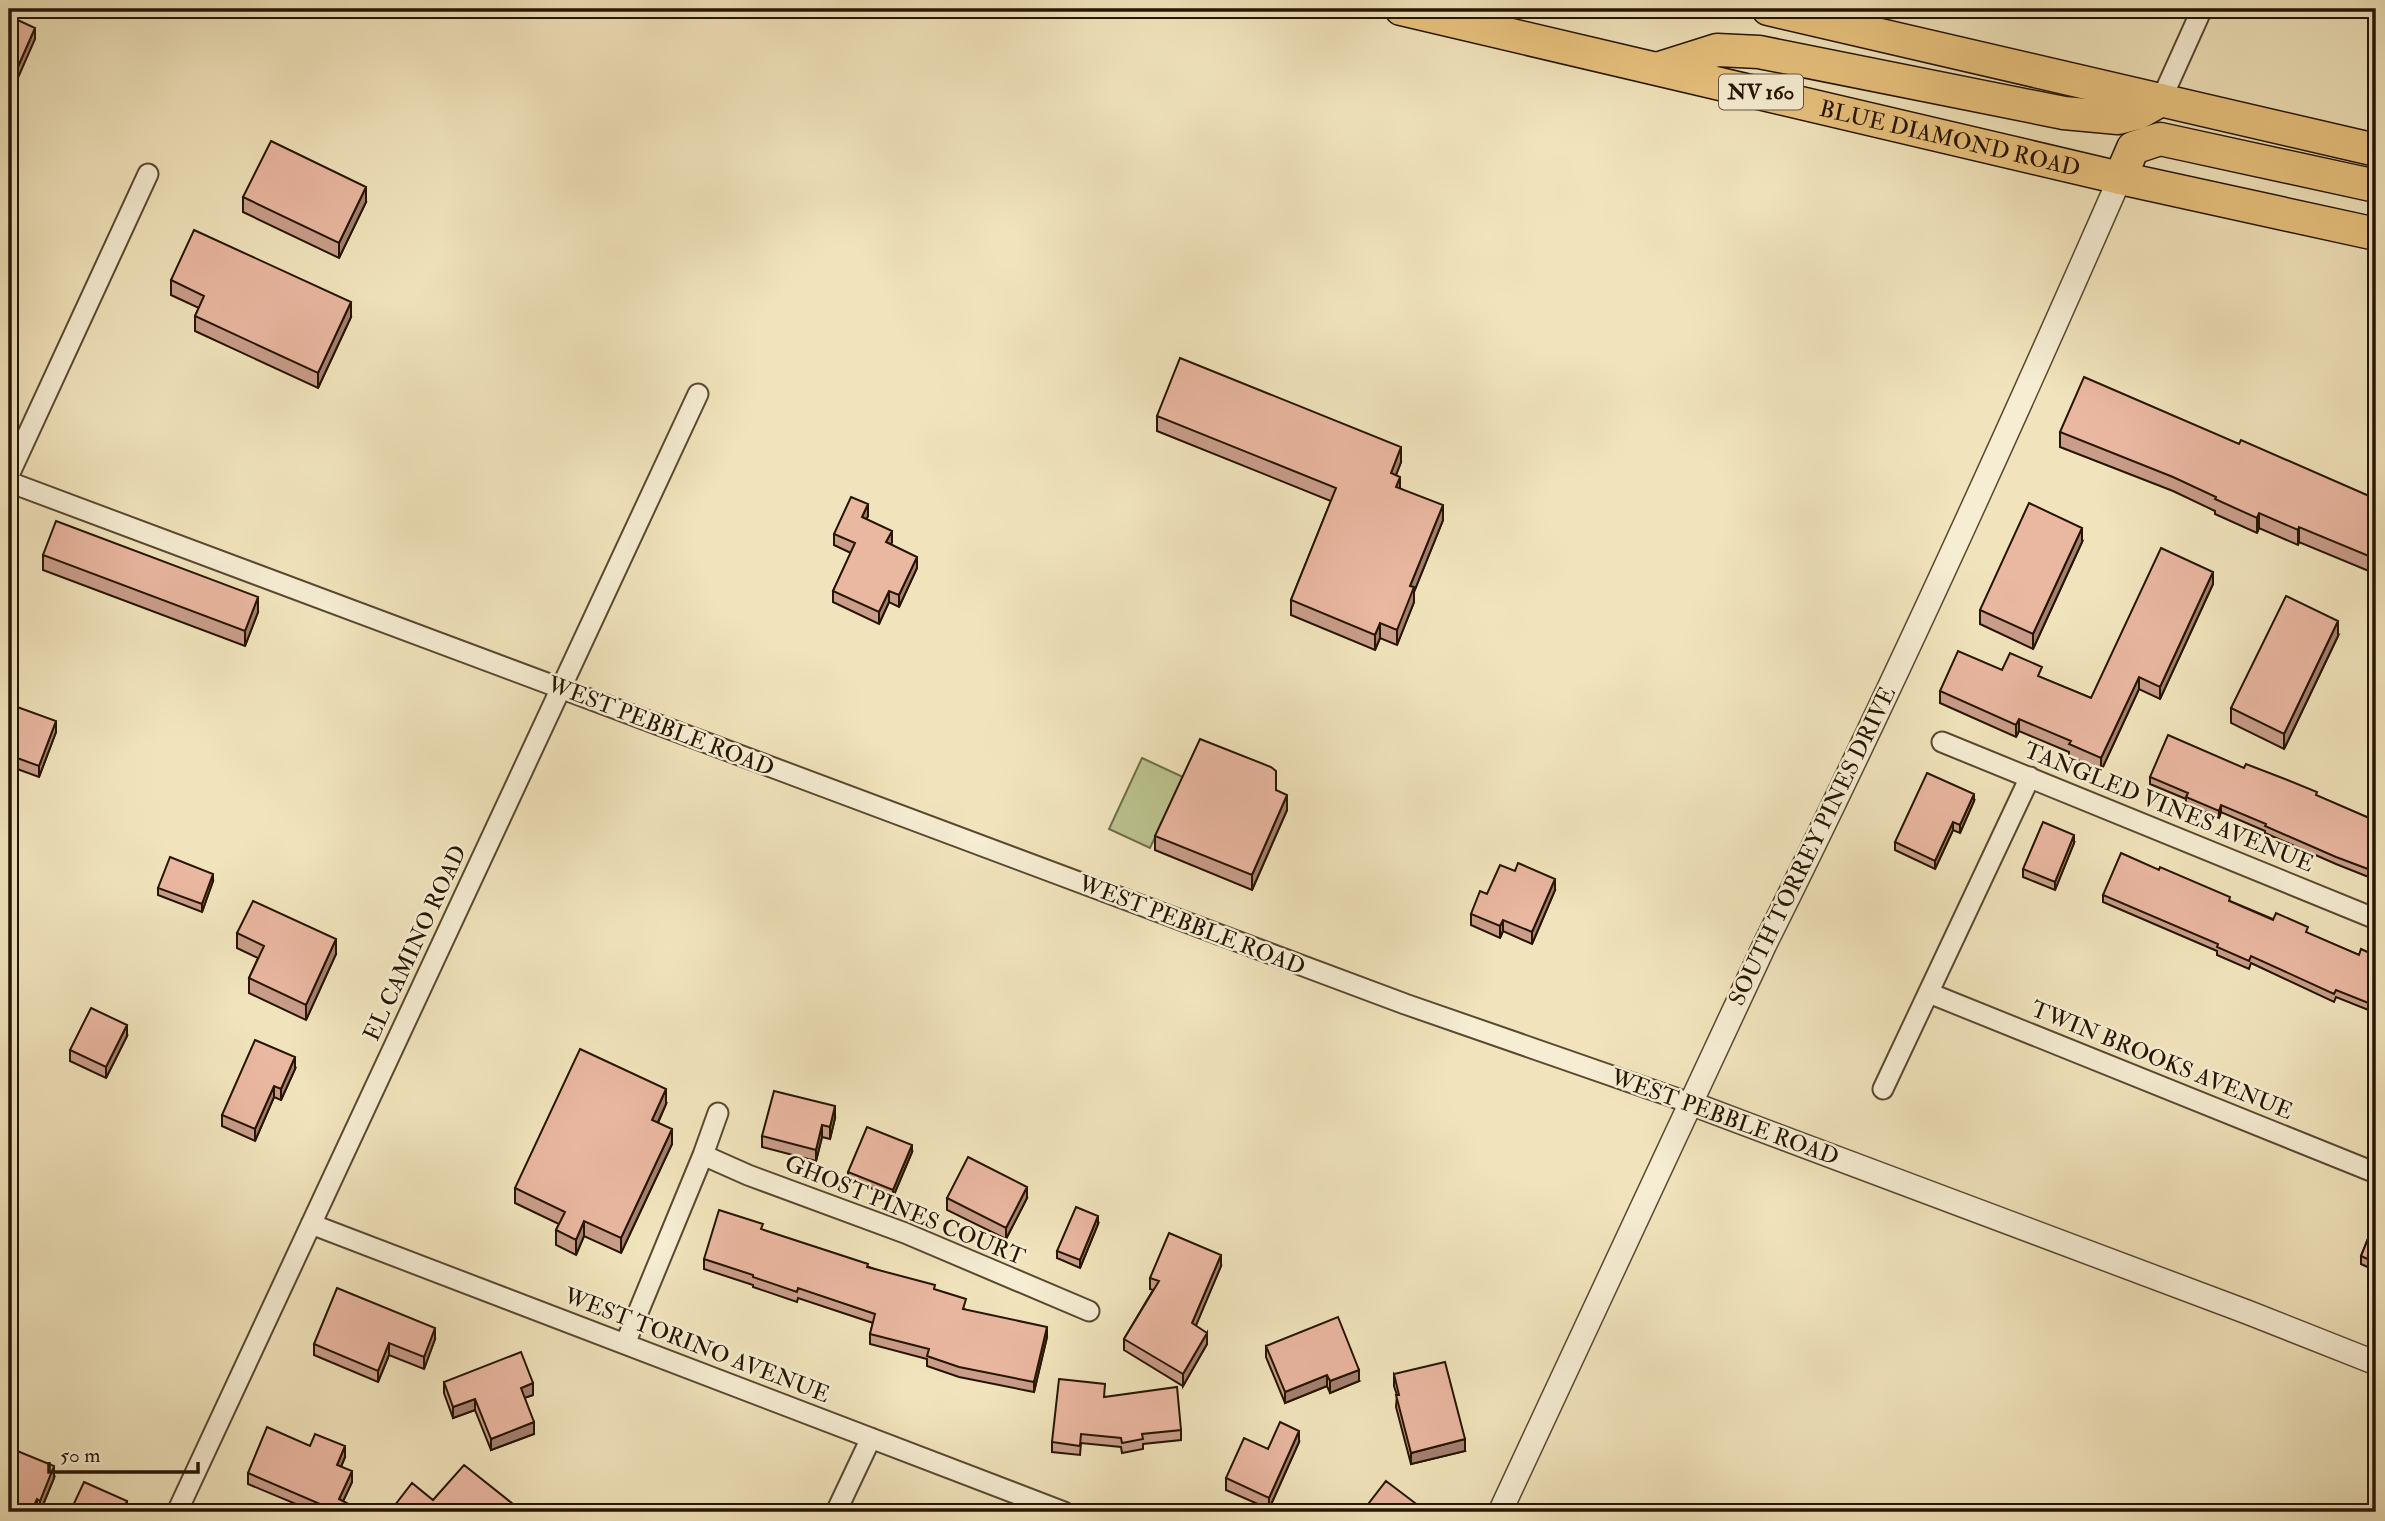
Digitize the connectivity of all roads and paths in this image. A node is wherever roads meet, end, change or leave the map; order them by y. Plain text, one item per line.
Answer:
1 (1401, 9) edge
2 (1768, 9) edge
3 (2203, 9) edge
4 (1659, 68) junction
5 (2161, 100) junction
6 (2376, 150) edge
7 (148, 174) dead end
8 (2120, 178) junction
9 (2376, 186) edge
10 (2376, 234) edge
11 (698, 394) dead end
12 (9, 475) edge
13 (9, 482) edge
14 (561, 689) junction
15 (1942, 742) dead end
16 (2030, 777) junction
17 (2376, 919) edge
18 (1929, 993) junction
19 (1883, 1089) dead end
20 (1690, 1103) junction
21 (718, 1113) dead end
22 (703, 1155) junction
23 (2376, 1173) edge
24 (311, 1224) junction
25 (1089, 1311) dead end
26 (625, 1344) junction
27 (2376, 1363) edge
28 (871, 1438) junction
29 (177, 1512) edge
30 (836, 1512) edge
31 (1065, 1512) edge
32 (1500, 1512) edge

1 - 4 highway, BLUE DIAMOND ROAD / NV 160
2 - 5 highway
3 - 5 street
4 - 5 highway
4 - 8 highway, BLUE DIAMOND ROAD / NV 160
5 - 6 highway
7 - 12 street
8 - 9 highway
8 - 10 highway, BLUE DIAMOND ROAD / NV 160
8 - 20 street, SOUTH TORREY PINES DRIVE
11 - 14 street, EL CAMINO ROAD
13 - 14 street, WEST PEBBLE ROAD
14 - 20 street, WEST PEBBLE ROAD
14 - 24 street, EL CAMINO ROAD
15 - 16 street, TANGLED VINES AVENUE
16 - 17 street, TANGLED VINES AVENUE
16 - 18 street
18 - 19 street
18 - 23 street, TWIN BROOKS AVENUE
20 - 27 street, WEST PEBBLE ROAD
20 - 32 street, SOUTH TORREY PINES DRIVE
21 - 22 street
22 - 25 street, GHOST PINES COURT
22 - 26 street
24 - 26 street, WEST TORINO AVENUE
24 - 29 street, EL CAMINO ROAD
26 - 28 street, WEST TORINO AVENUE
28 - 30 street
28 - 31 street, WEST TORINO AVENUE

